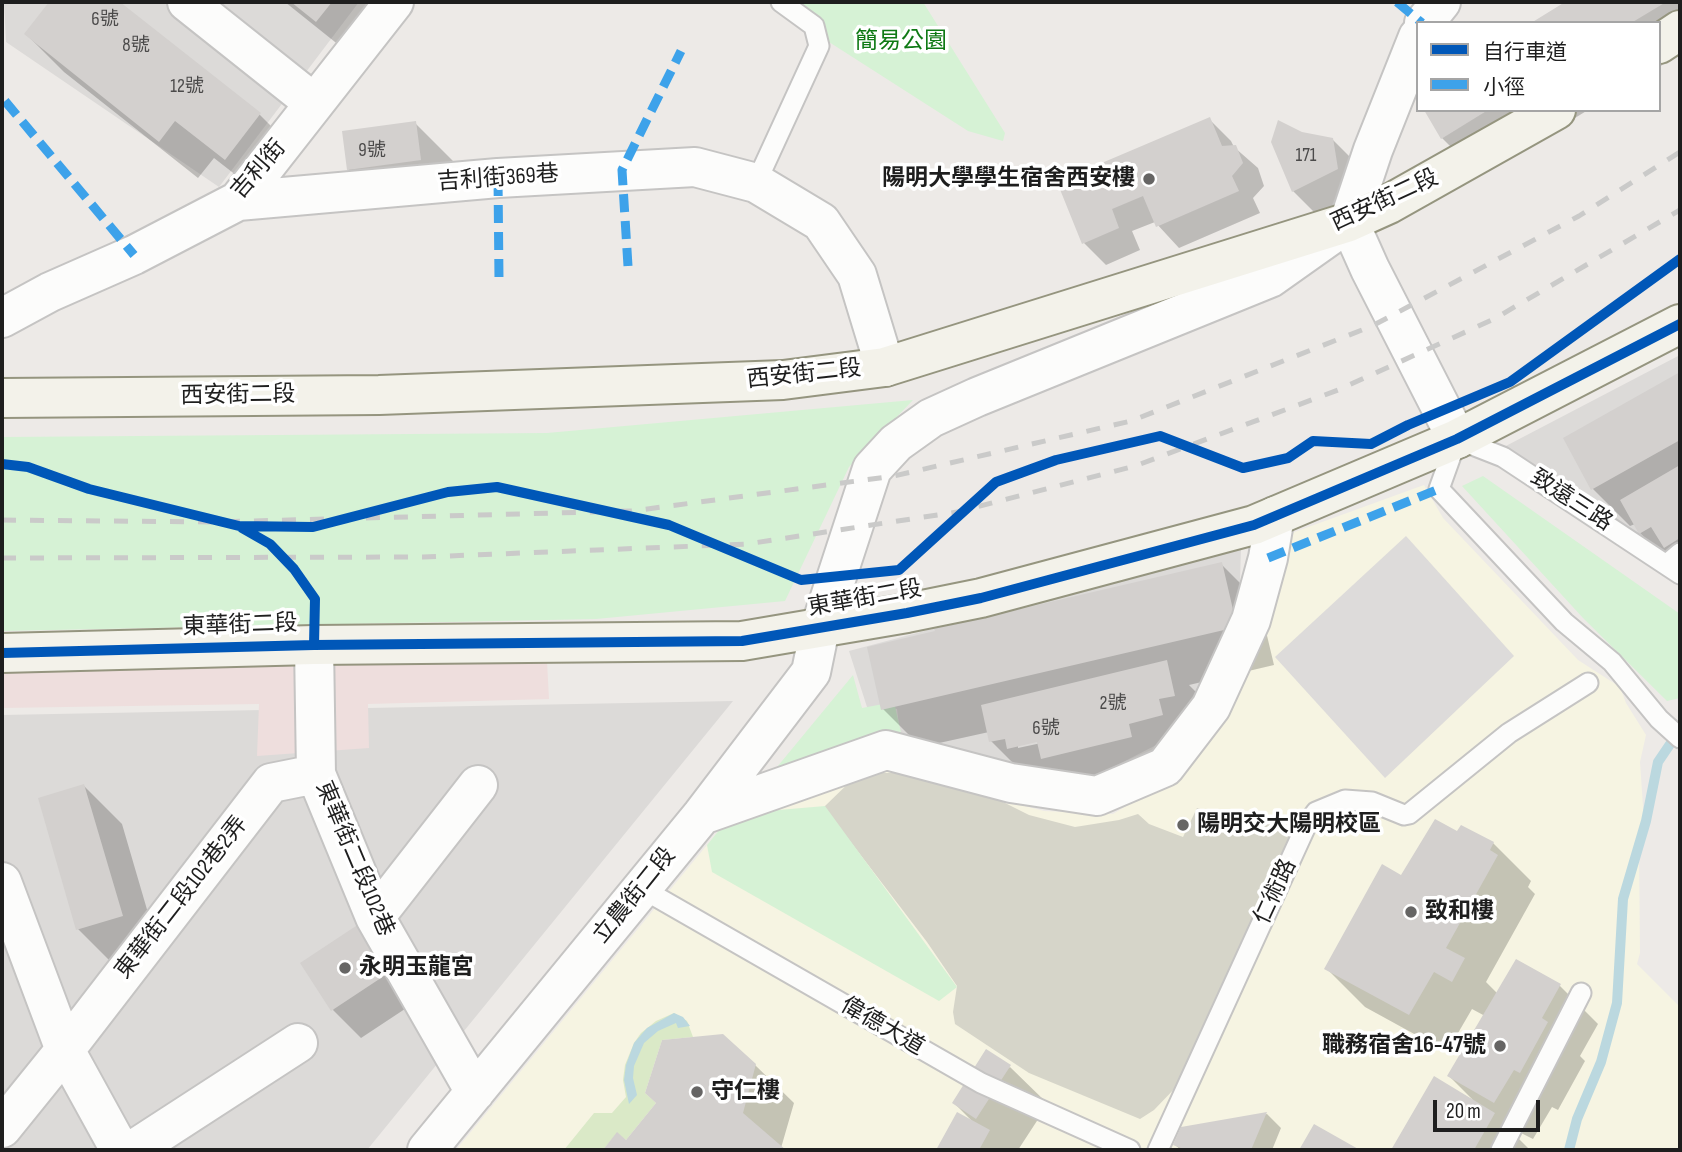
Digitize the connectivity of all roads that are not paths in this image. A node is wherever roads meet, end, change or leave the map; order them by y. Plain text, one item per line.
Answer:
1 (187, 2) edge
2 (394, 2) edge
3 (781, 2) edge
4 (1441, 2) edge
5 (1426, 21) edge
6 (1680, 30) edge
7 (1416, 42) edge
8 (1661, 43) edge
9 (314, 103) junction
10 (1552, 112) edge
11 (756, 183) junction
12 (238, 201) junction
13 (1349, 222) junction
14 (2, 318) edge
15 (1680, 324) edge
16 (885, 368) junction
17 (2, 398) edge
18 (1457, 439) junction
19 (1275, 516) junction
20 (1676, 564) edge
21 (820, 628) junction
22 (314, 645) junction
23 (2, 653) edge
24 (1588, 683) dead end
25 (1680, 738) edge
26 (316, 774) junction
27 (478, 785) dead end
28 (702, 815) junction
29 (2, 882) edge
30 (641, 888) junction
31 (375, 917) junction
32 (1581, 993) dead end
33 (298, 1043) dead end
34 (65, 1050) junction
35 (475, 1093) junction
36 (2, 1128) edge
37 (120, 1150) edge
38 (133, 1150) edge
39 (427, 1150) edge
40 (1130, 1150) edge
41 (1158, 1150) edge
42 (1501, 1150) edge

1 - 9 street
2 - 9 street, 吉利街
3 - 11 lane
4 - 5 street
6 - 8 street
7 - 13 street
9 - 12 street, 吉利街
10 - 13 street, 西安街二段
11 - 12 street, 吉利街369巷
11 - 16 street, 吉利街369巷
12 - 14 street, 吉利街
13 - 16 street, 西安街二段
13 - 18 street
13 - 21 street, 立農街二段
15 - 18 street, 東華街二段
16 - 17 street, 西安街二段
18 - 19 street, 東華街二段
18 - 20 lane, 致遠三路
18 - 25 lane
19 - 21 street, 東華街二段
19 - 28 street
21 - 22 street, 東華街二段
21 - 28 street, 立農街二段
22 - 23 street, 東華街二段
22 - 26 street, 東華街二段102巷
24 - 41 lane, 仁術路
26 - 31 street, 東華街二段102巷
26 - 34 street, 東華街二段102巷2弄
27 - 31 street
28 - 30 street, 立農街二段
29 - 34 street
30 - 35 street, 立農街二段
30 - 40 lane, 偉德大道
31 - 35 street, 東華街二段102巷
32 - 42 lane
33 - 38 street
34 - 36 street, 東華街二段102巷2弄
34 - 37 street
35 - 39 street, 立農街二段

